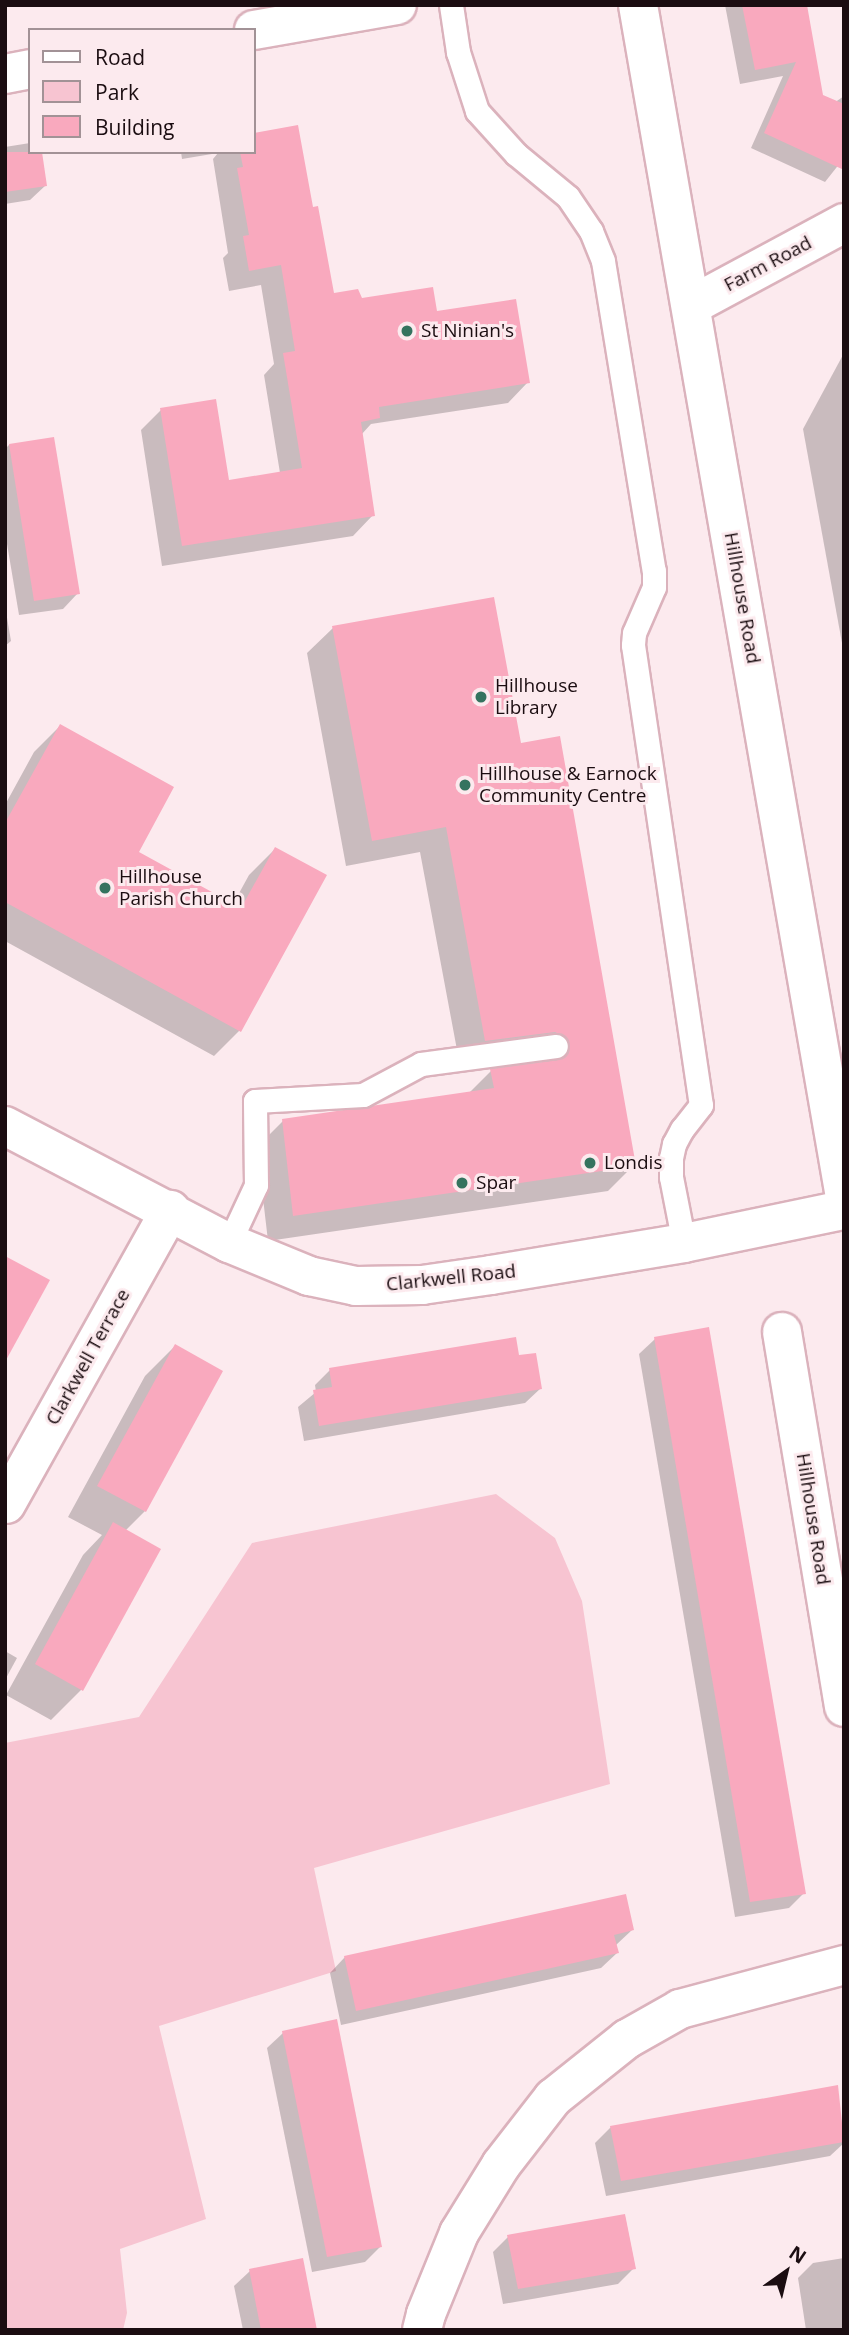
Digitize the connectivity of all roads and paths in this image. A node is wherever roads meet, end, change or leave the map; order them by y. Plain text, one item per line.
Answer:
1 (451, 5) edge
2 (638, 5) edge
3 (382, 7) edge
4 (256, 30) edge
5 (28, 69) edge
6 (5, 74) edge
7 (844, 223) edge
8 (692, 305) junction
9 (556, 1046) dead end
10 (5, 1126) edge
11 (844, 1192) edge
12 (170, 1210) junction
13 (844, 1210) edge
14 (229, 1243) junction
15 (684, 1243) junction
16 (782, 1332) dead end
17 (6, 1504) edge
18 (844, 1706) edge
19 (844, 1965) edge
20 (422, 2330) edge

1 - 15 lane
2 - 8 street, Hillhouse Road
3 - 4 street
5 - 6 street
7 - 8 street, Farm Road
8 - 11 street, Hillhouse Road
9 - 14 lane
10 - 12 street, Clarkwell Road
12 - 14 street, Clarkwell Road
12 - 17 street, Clarkwell Terrace
13 - 15 street, Clarkwell Road
14 - 15 street, Clarkwell Road
16 - 18 street, Hillhouse Road
19 - 20 street

